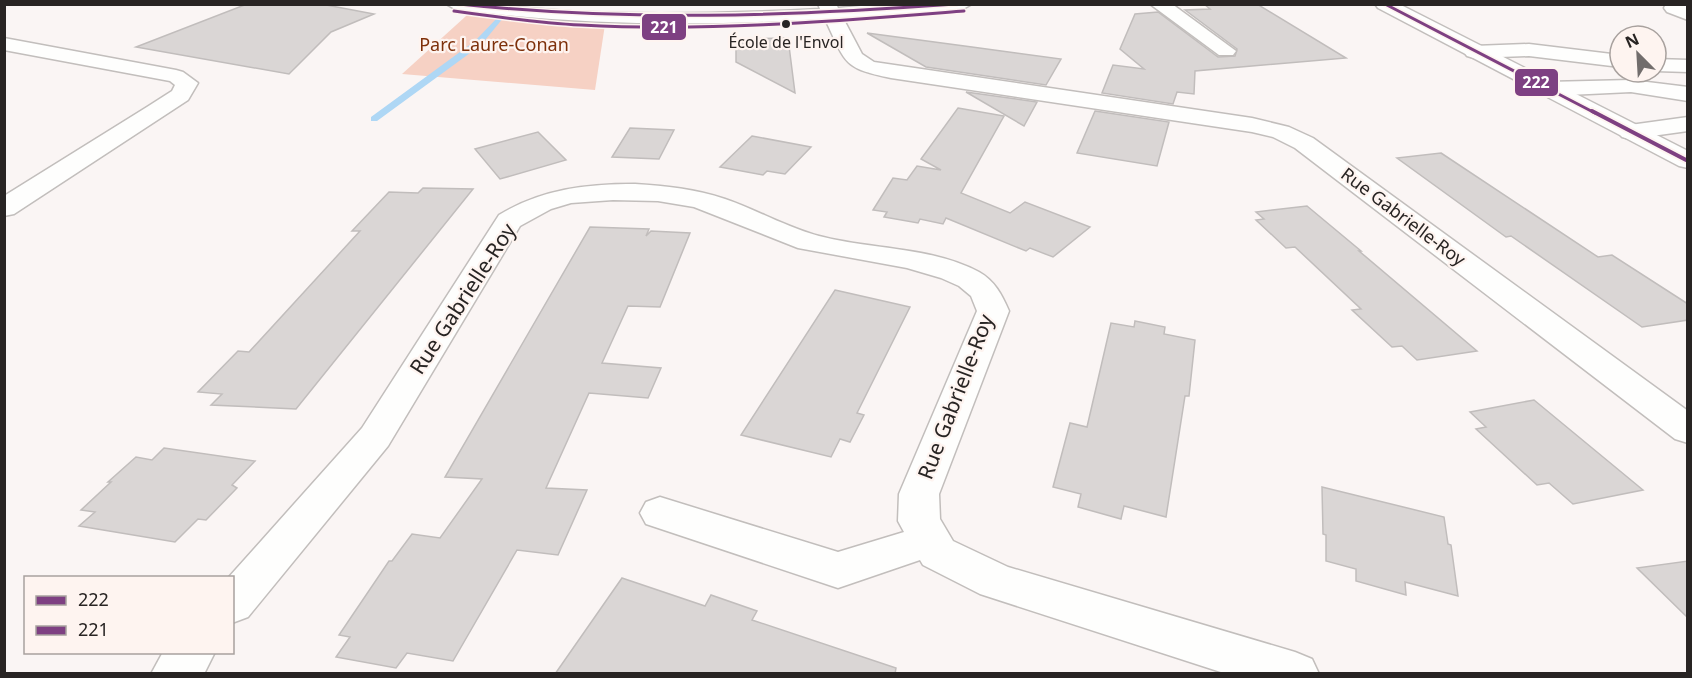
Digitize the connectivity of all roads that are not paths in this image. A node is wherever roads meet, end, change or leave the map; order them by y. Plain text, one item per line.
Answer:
1 (455, 4) edge
2 (963, 4) edge
3 (1159, 4) edge
4 (1384, 4) edge
5 (1688, 8) edge
6 (829, 9) edge
7 (1688, 15) edge
8 (4, 44) edge
9 (1226, 51) dead end
10 (1474, 52) junction
11 (1608, 60) edge
12 (1668, 65) edge
13 (1688, 66) edge
14 (1547, 89) junction
15 (1688, 94) edge
16 (1688, 124) edge
17 (1630, 132) junction
18 (1688, 161) edge
19 (4, 208) edge
20 (1688, 430) edge
21 (660, 513) dead end
22 (930, 540) junction
23 (234, 602) edge
24 (190, 654) edge
25 (175, 674) edge
26 (1295, 674) edge

1 - 6 street
2 - 6 street
3 - 9 street
4 - 10 street
5 - 7 street
6 - 20 street, Rue Gabrielle-Roy
8 - 19 street
10 - 11 street
10 - 14 street
12 - 13 street
14 - 15 street
14 - 17 street
16 - 17 street
17 - 18 street
21 - 22 street
22 - 23 street, Rue Gabrielle-Roy
22 - 26 street, Rue Gabrielle-Roy
24 - 25 street

